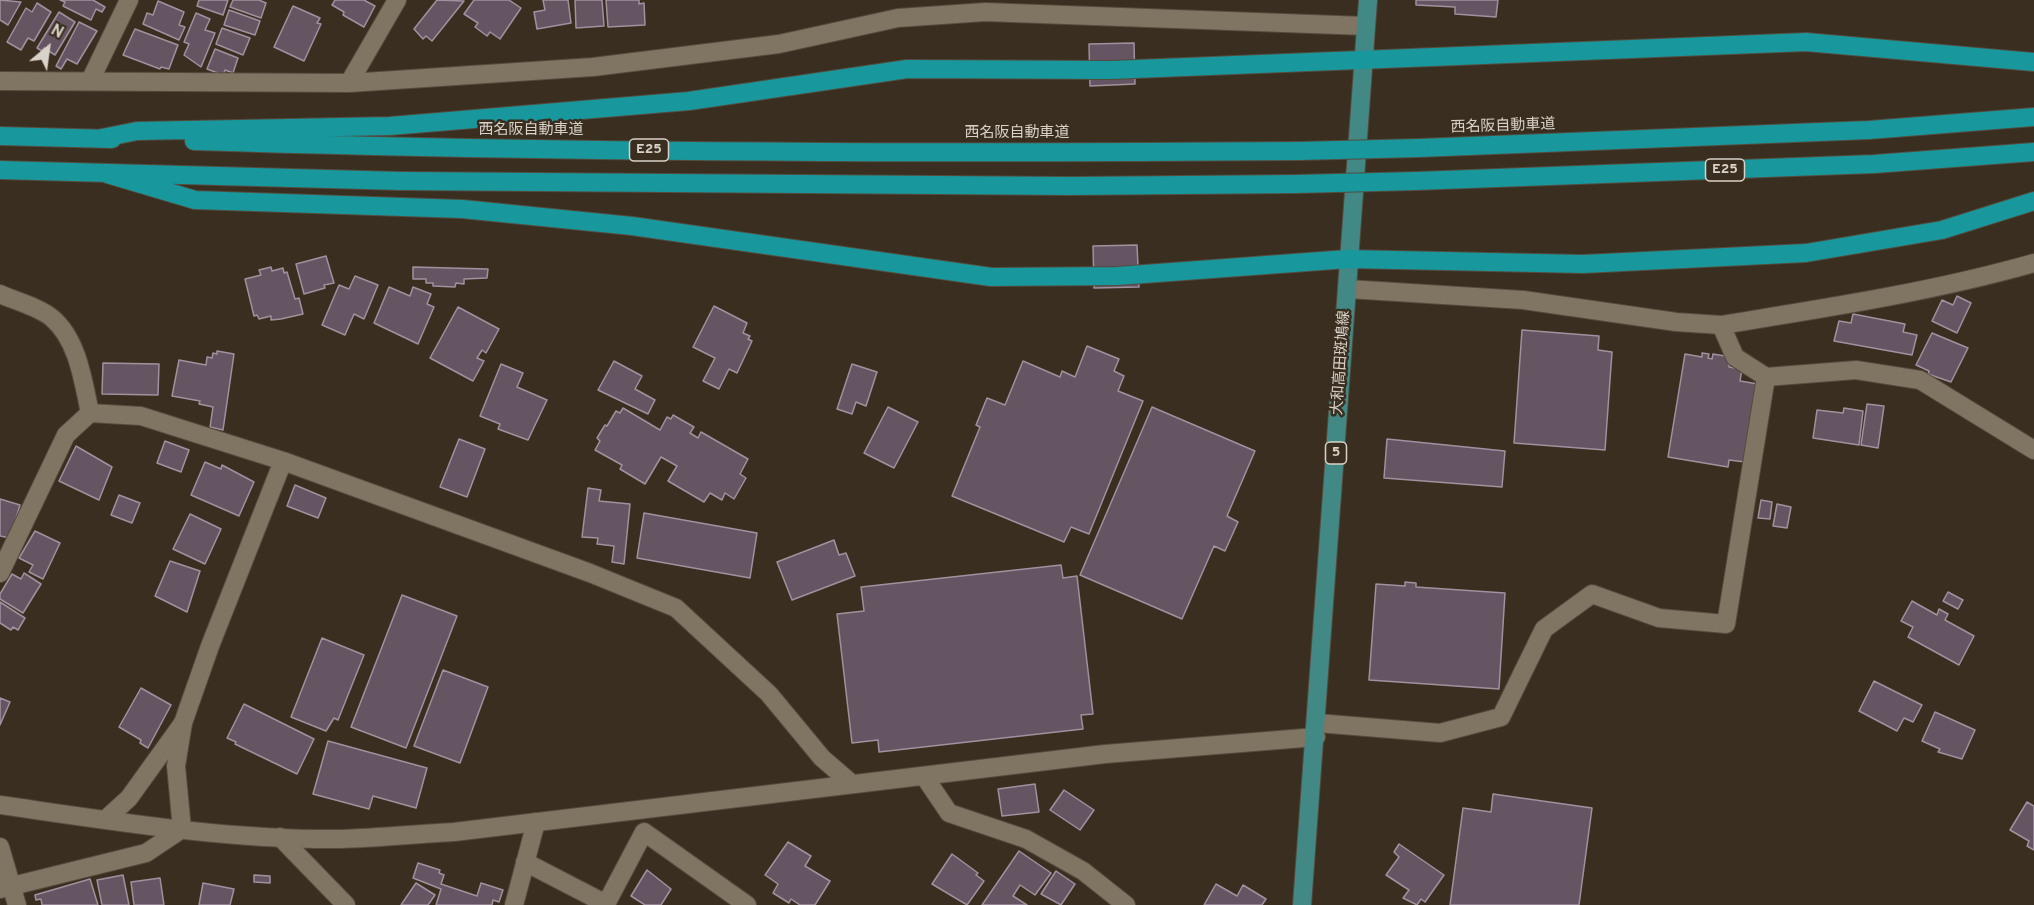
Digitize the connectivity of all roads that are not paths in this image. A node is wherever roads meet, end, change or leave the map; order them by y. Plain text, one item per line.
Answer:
1 (129, 0) edge
2 (397, 0) edge
3 (1368, 0) edge
4 (1365, 26) junction
5 (1364, 61) junction
6 (2034, 62) edge
7 (0, 81) edge
8 (90, 81) junction
9 (349, 83) junction
10 (2034, 117) edge
11 (0, 136) edge
12 (102, 138) junction
13 (2034, 152) edge
14 (0, 170) edge
15 (104, 172) junction
16 (2034, 201) edge
17 (1348, 259) junction
18 (2034, 263) edge
19 (1348, 289) junction
20 (0, 294) edge
21 (1721, 325) junction
22 (1766, 377) junction
23 (90, 413) junction
24 (2034, 450) edge
25 (283, 461) junction
26 (0, 573) edge
27 (183, 723) junction
28 (1316, 730) junction
29 (924, 776) junction
30 (851, 783) junction
31 (0, 805) edge
32 (105, 820) junction
33 (536, 822) junction
34 (182, 829) junction
35 (280, 837) junction
36 (0, 848) edge
37 (525, 862) junction
38 (9, 894) edge
39 (346, 905) edge
40 (514, 905) edge
41 (747, 905) edge
42 (1126, 905) edge
43 (1302, 905) edge

1 - 8 street
2 - 9 street
3 - 4 main road, 大和高田斑鳩線 / 5
4 - 5 main road, 大和高田斑鳩線 / 5
4 - 9 street
5 - 6 highway
5 - 12 highway
5 - 17 main road, 大和高田斑鳩線 / 5
7 - 8 street
8 - 9 street
10 - 12 highway, 西名阪自動車道 / E25, bridge
11 - 12 highway, 西名阪自動車道 / E25
13 - 15 highway, E25, bridge
14 - 15 highway, E25
15 - 17 highway
16 - 17 highway
17 - 19 main road, 大和高田斑鳩線 / 5
18 - 21 street
19 - 21 street
19 - 28 main road, 大和高田斑鳩線 / 5
20 - 23 street
21 - 22 street
22 - 24 street
22 - 28 street
23 - 25 street
23 - 26 street
25 - 27 street
25 - 30 street
27 - 32 street
27 - 34 street
28 - 29 street
28 - 43 main road, 大和高田斑鳩線 / 5
29 - 30 street
29 - 42 street
30 - 33 street
31 - 32 street
32 - 34 street
33 - 35 street
33 - 37 street
34 - 35 street
34 - 38 street
35 - 39 street
36 - 38 street
37 - 40 street
37 - 41 street

